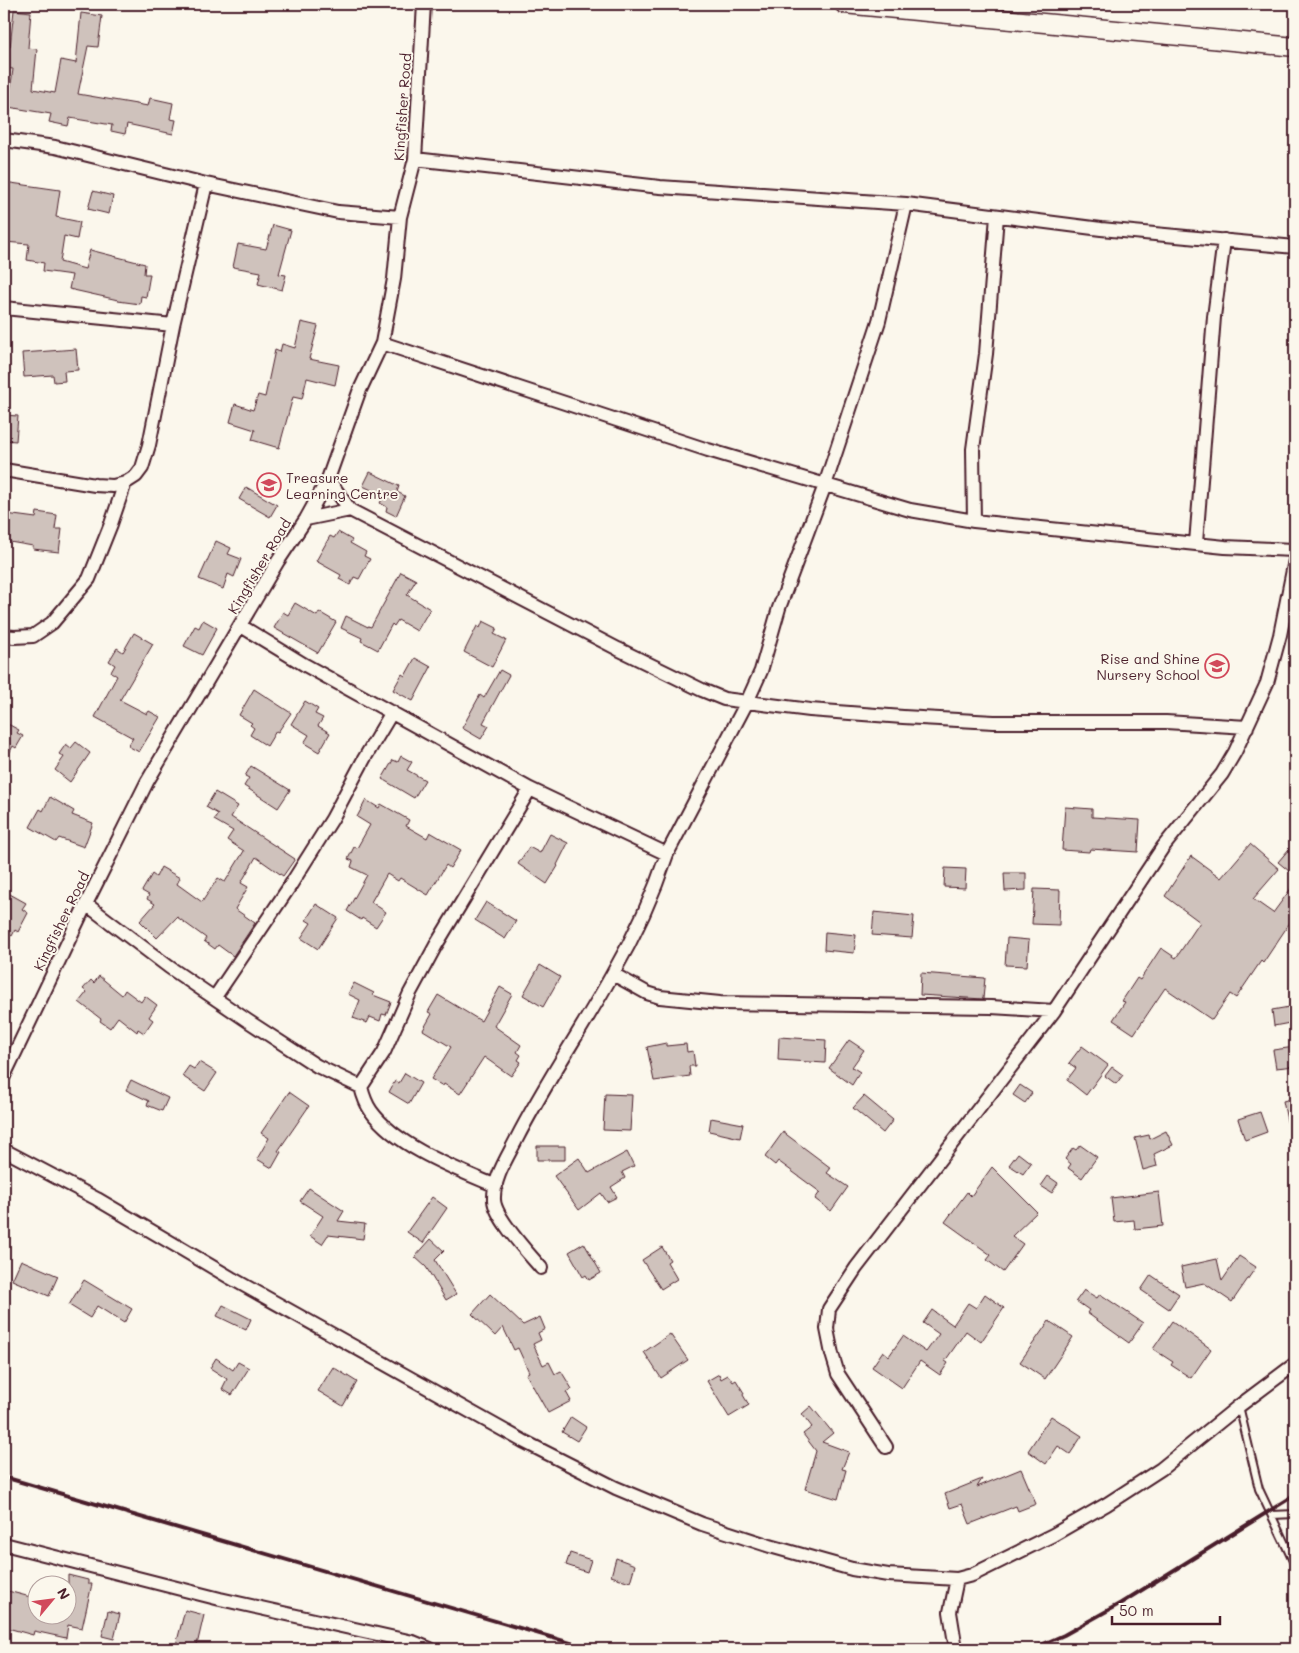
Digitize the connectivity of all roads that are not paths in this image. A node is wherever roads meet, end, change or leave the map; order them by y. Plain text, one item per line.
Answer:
1 (424, 4) edge
2 (849, 4) edge
3 (1295, 47) edge
4 (4, 140) edge
5 (415, 159) junction
6 (206, 184) junction
7 (906, 204) junction
8 (997, 216) junction
9 (400, 217) junction
10 (1224, 240) junction
11 (1295, 247) edge
12 (4, 308) edge
13 (172, 325) junction
14 (382, 343) junction
15 (4, 470) edge
16 (328, 479) junction
17 (125, 483) junction
18 (825, 485) junction
19 (350, 510) junction
20 (306, 518) junction
21 (974, 521) junction
22 (1196, 543) junction
23 (1295, 550) edge
24 (1295, 560) edge
25 (241, 626) junction
26 (4, 636) edge
27 (747, 702) junction
28 (392, 712) junction
29 (1247, 727) junction
30 (530, 789) junction
31 (667, 854) junction
32 (86, 904) junction
33 (613, 974) junction
34 (215, 997) junction
35 (1054, 1011) junction
36 (4, 1076) edge
37 (361, 1086) junction
38 (4, 1150) edge
39 (496, 1186) junction
40 (541, 1268) dead end
41 (1295, 1364) edge
42 (1239, 1406) junction
43 (886, 1447) dead end
44 (1295, 1514) edge
45 (1272, 1515) junction
46 (4, 1544) edge
47 (1295, 1565) edge
48 (957, 1579) junction
49 (430, 1649) edge
50 (956, 1649) edge

1 - 5 street, Kingfisher Road
2 - 3 main road
4 - 6 street
5 - 7 street
5 - 9 street, Kingfisher Road
6 - 9 street
6 - 13 street
7 - 8 street
7 - 18 street
8 - 10 street
8 - 21 street
9 - 14 street, Kingfisher Road
10 - 11 street
10 - 22 street
12 - 13 street
13 - 17 street
14 - 16 street, Kingfisher Road
14 - 18 street
15 - 17 street
16 - 19 street
16 - 20 street, Kingfisher Road
17 - 26 street
18 - 21 street
18 - 27 street
19 - 20 street
19 - 27 street
20 - 25 street, Kingfisher Road
21 - 22 street
22 - 23 street
24 - 29 street
25 - 28 street
25 - 32 street, Kingfisher Road
27 - 29 street
27 - 31 street
28 - 30 street
28 - 34 street
29 - 35 street
30 - 31 street
30 - 37 street
31 - 33 street
32 - 34 street
32 - 36 street, Kingfisher Road
33 - 35 street
33 - 39 street
34 - 37 street
35 - 43 street
37 - 39 street
38 - 48 street
39 - 40 street
41 - 42 street
42 - 45 lane
42 - 48 street
44 - 45 lane
45 - 47 lane
46 - 49 street
48 - 50 street

